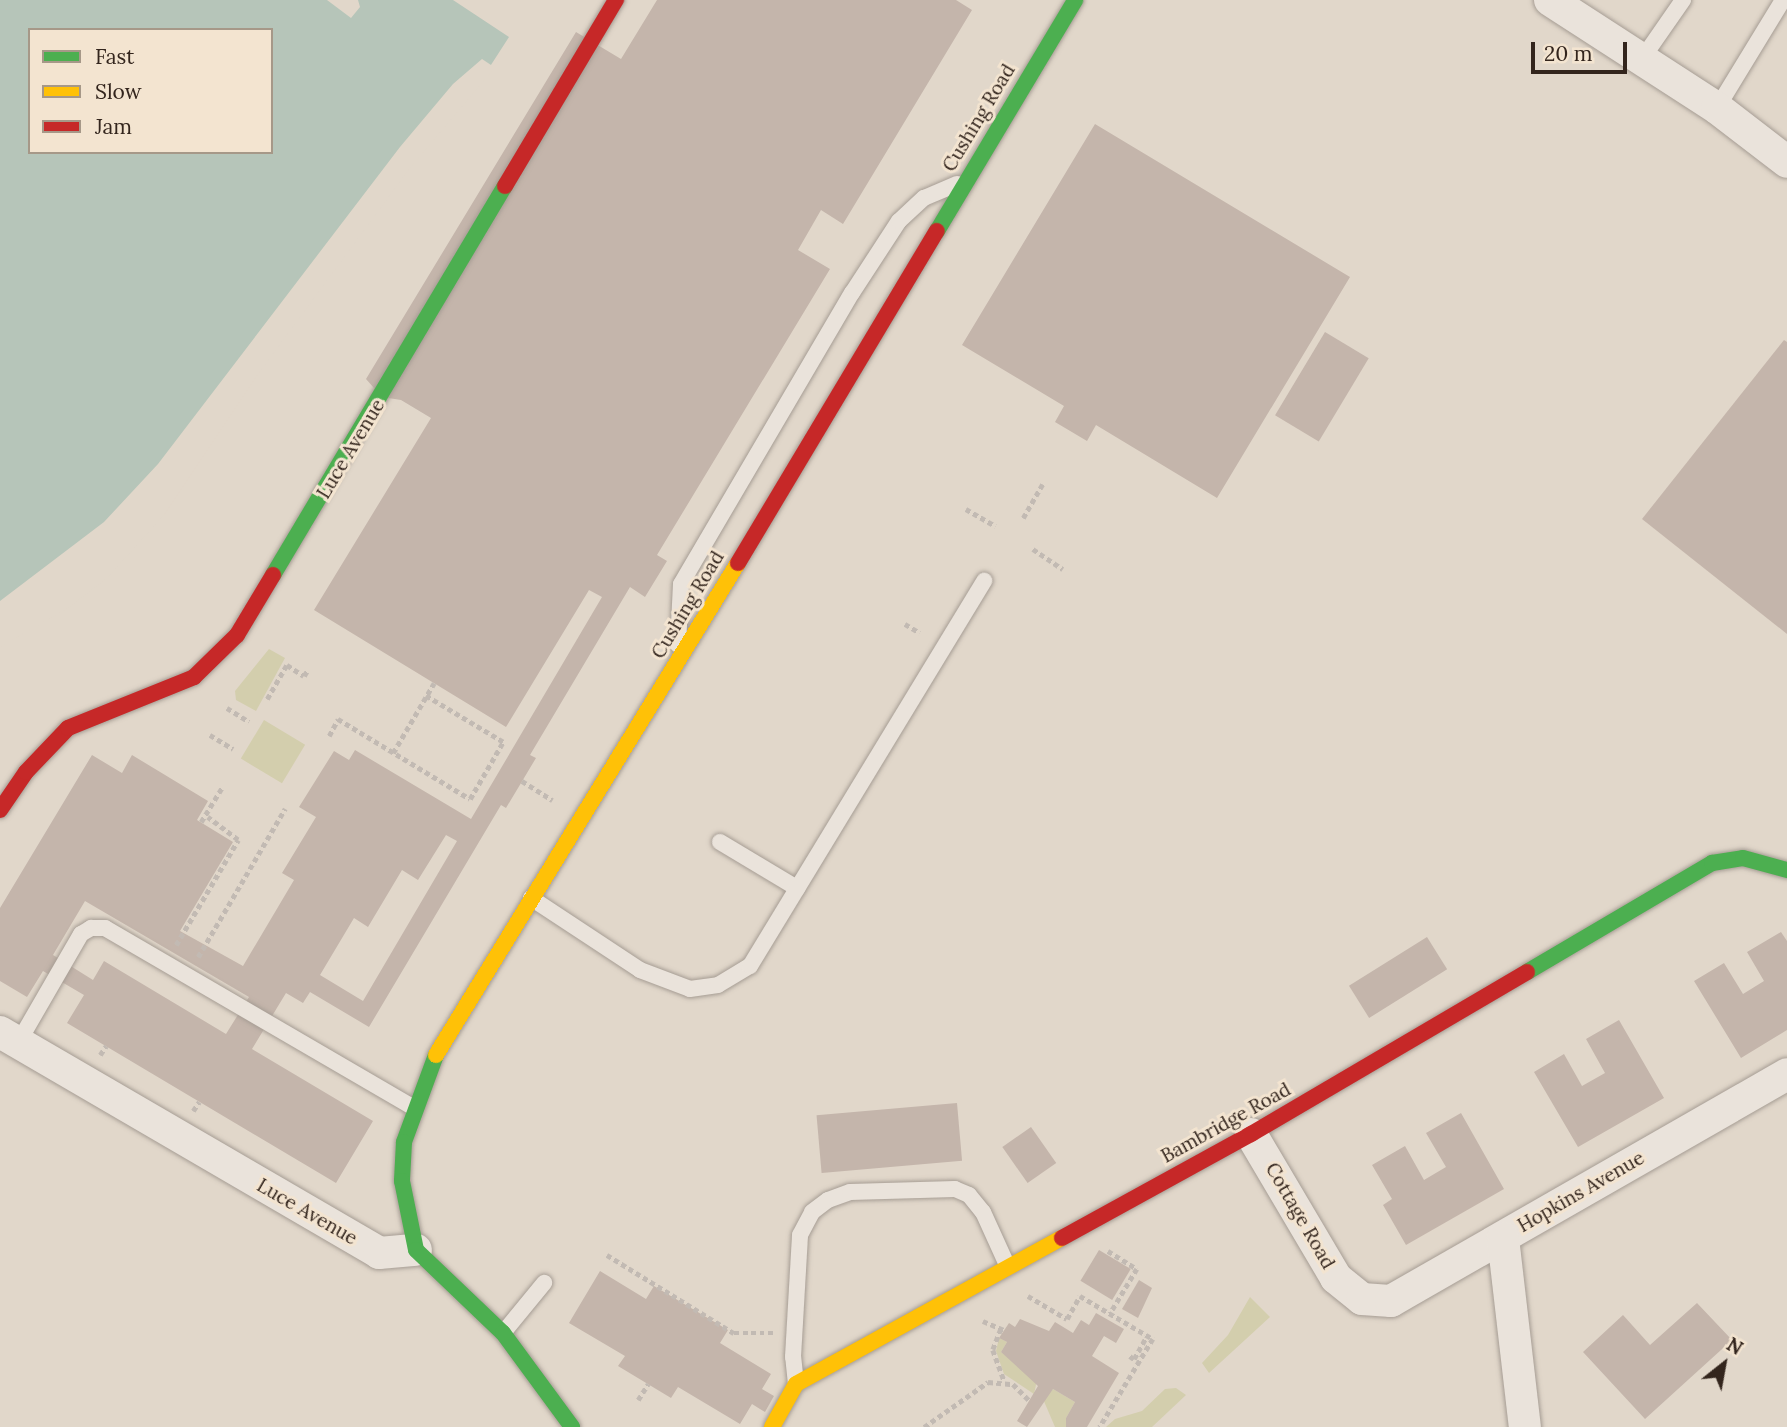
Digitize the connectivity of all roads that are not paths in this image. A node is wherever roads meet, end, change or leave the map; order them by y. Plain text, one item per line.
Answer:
1 (616, 0) edge
2 (1550, 0) edge
3 (1683, 0) edge
4 (1783, 0) edge
5 (1067, 3) edge
6 (1642, 59) junction
7 (1717, 108) junction
8 (1787, 162) edge
9 (966, 180) junction
10 (984, 581) dead end
11 (677, 665) junction
12 (0, 810) edge
13 (720, 842) dead end
14 (1787, 870) edge
15 (797, 888) junction
16 (531, 898) junction
17 (9, 1037) edge
18 (1787, 1074) edge
19 (414, 1108) junction
20 (1251, 1134) junction
21 (1503, 1238) junction
22 (416, 1250) junction
23 (1008, 1267) junction
24 (544, 1283) dead end
25 (503, 1333) junction
26 (796, 1384) junction
27 (572, 1427) edge
28 (772, 1427) edge
29 (1525, 1427) edge

1 - 12 street, Luce Avenue
2 - 6 street
3 - 6 lane
4 - 7 lane
5 - 9 street, Cushing Road
6 - 7 street
7 - 8 street
9 - 11 street, Cushing Road
9 - 11 lane
10 - 15 lane
11 - 16 street, Cushing Road
13 - 15 lane
14 - 20 street, Bambridge Road
15 - 16 lane
16 - 19 street, Cushing Road
17 - 19 lane
17 - 22 street, Luce Avenue
18 - 21 street, Hopkins Avenue
19 - 22 street, Cushing Road
20 - 21 street, Cottage Road
20 - 23 street, Bambridge Road
21 - 29 street, Hopkins Avenue
22 - 25 street
23 - 26 street, Bambridge Road
23 - 26 lane
24 - 25 lane
25 - 27 street
26 - 28 street

